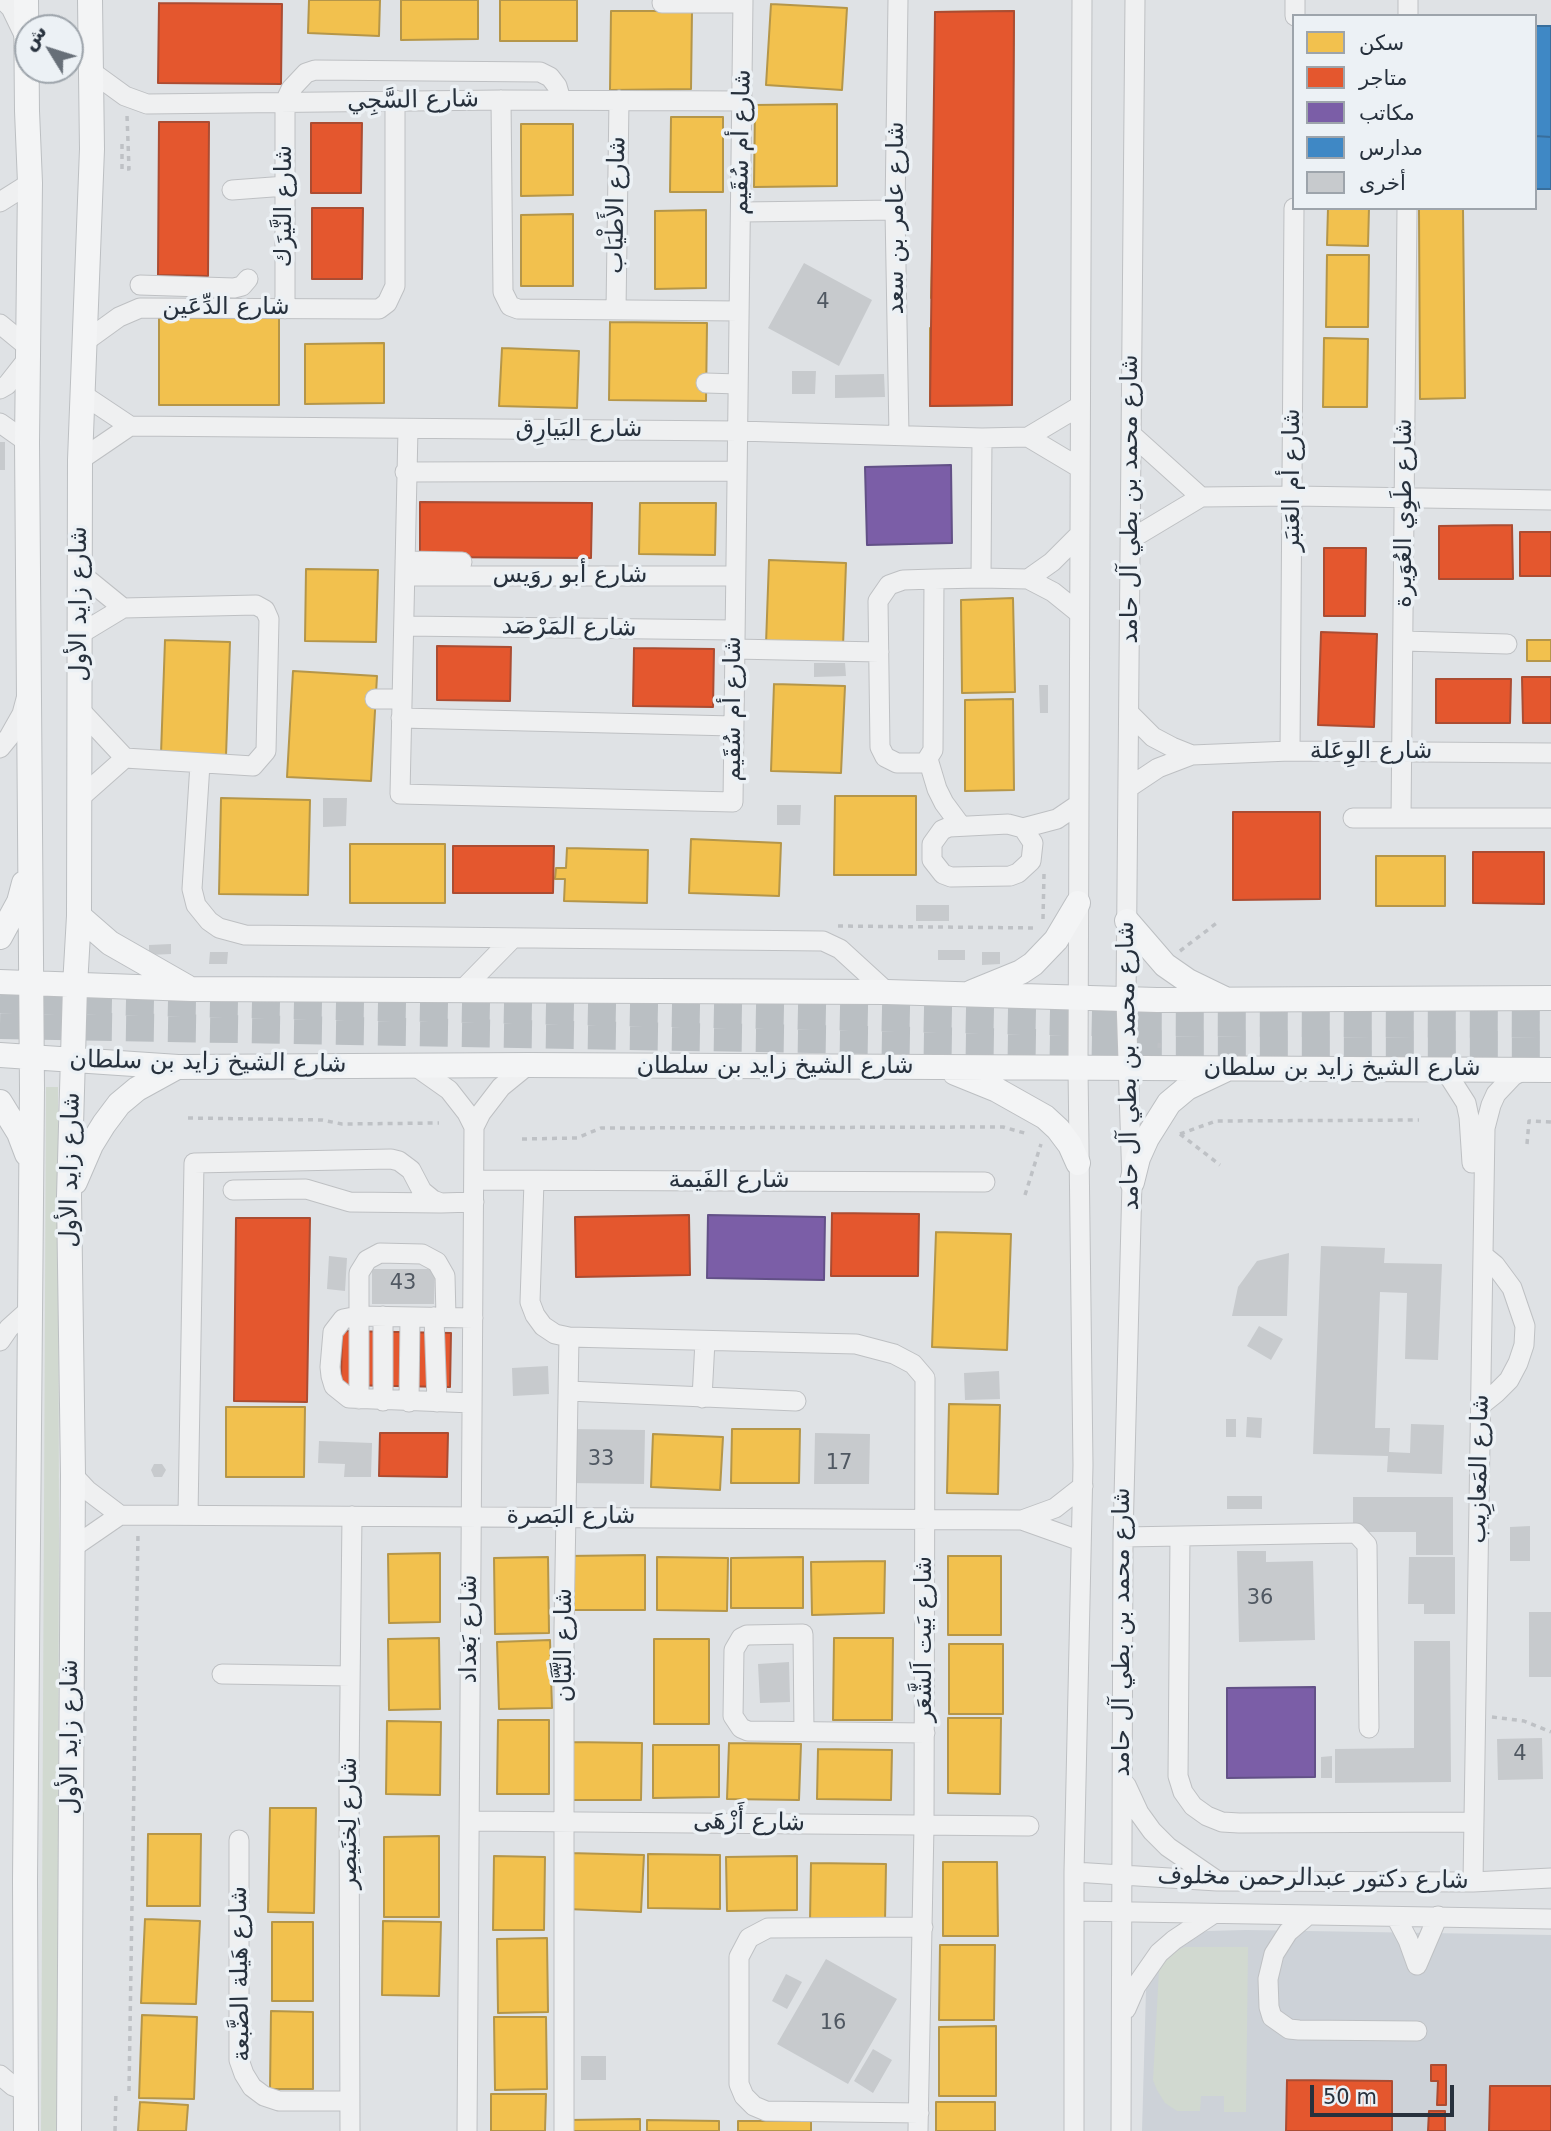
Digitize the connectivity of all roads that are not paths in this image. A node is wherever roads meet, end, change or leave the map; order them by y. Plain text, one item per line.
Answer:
1 (3, 0) edge
2 (90, 0) edge
3 (898, 0) edge
4 (1082, 0) edge
5 (1135, 0) edge
6 (743, 1) edge
7 (662, 3) dead end
8 (14, 14) edge
9 (92, 72) junction
10 (27, 84) edge
11 (395, 100) junction
12 (500, 100) junction
13 (561, 100) junction
14 (619, 100) junction
15 (743, 101) junction
16 (285, 102) junction
17 (30, 183) junction
18 (286, 186) junction
19 (232, 190) dead end
20 (0, 202) edge
21 (895, 210) junction
22 (1294, 210) edge
23 (1407, 210) edge
24 (742, 212) junction
25 (248, 279) dead end
26 (140, 285) dead end
27 (285, 309) junction
28 (615, 310) junction
29 (739, 311) junction
30 (0, 324) edge
31 (83, 343) junction
32 (29, 352) junction
33 (706, 383) dead end
34 (738, 384) junction
35 (0, 389) edge
36 (82, 394) junction
37 (1080, 406) junction
38 (0, 423) edge
39 (130, 426) junction
40 (408, 429) junction
41 (738, 431) junction
42 (1131, 434) junction
43 (899, 435) junction
44 (1028, 437) junction
45 (982, 438) junction
46 (27, 442) junction
47 (80, 460) junction
48 (1080, 468) junction
49 (736, 471) junction
50 (405, 472) junction
51 (1293, 496) junction
52 (1201, 497) junction
53 (1406, 498) junction
54 (1551, 500) edge
55 (1080, 534) junction
56 (1130, 539) junction
57 (462, 562) dead end
58 (405, 569) junction
59 (80, 573) junction
60 (735, 576) junction
61 (981, 578) junction
62 (934, 579) junction
63 (1028, 579) junction
64 (123, 608) junction
65 (1079, 613) junction
66 (405, 626) junction
67 (80, 634) junction
68 (734, 640) junction
69 (1404, 641) junction
70 (1507, 645) dead end
71 (879, 652) junction
72 (29, 688) junction
73 (375, 699) dead end
74 (401, 709) junction
75 (81, 711) junction
76 (1130, 714) junction
77 (733, 726) junction
78 (0, 748) edge
79 (1290, 751) junction
80 (1402, 752) junction
81 (1551, 753) edge
82 (1192, 755) junction
83 (125, 758) junction
84 (928, 760) junction
85 (200, 764) junction
86 (1129, 788) junction
87 (80, 797) junction
88 (1079, 804) junction
89 (1353, 818) dead end
90 (1401, 818) junction
91 (1551, 818) edge
92 (961, 826) junction
93 (1023, 828) junction
94 (30, 855) junction
95 (1079, 903) junction
96 (79, 916) junction
97 (1127, 921) junction
98 (0, 937) edge
99 (513, 938) junction
100 (0, 982) edge
101 (30, 984) junction
102 (75, 986) junction
103 (191, 989) junction
104 (462, 990) junction
105 (887, 992) junction
106 (965, 994) junction
107 (1551, 998) edge
108 (1078, 999) junction
109 (1126, 1000) junction
110 (1230, 1001) junction
111 (0, 1055) edge
112 (32, 1057) junction
113 (73, 1060) junction
114 (528, 1065) junction
115 (415, 1066) junction
116 (178, 1067) junction
117 (1078, 1068) junction
118 (1129, 1068) junction
119 (1231, 1068) junction
120 (945, 1069) junction
121 (1439, 1069) junction
122 (1524, 1070) junction
123 (1551, 1070) edge
124 (0, 1102) edge
125 (474, 1127) junction
126 (1078, 1163) junction
127 (31, 1164) junction
128 (474, 1180) junction
129 (534, 1181) junction
130 (985, 1182) dead end
131 (1132, 1182) junction
132 (233, 1190) dead end
133 (69, 1196) junction
134 (1472, 1196) dead end
135 (474, 1202) junction
136 (441, 1203) junction
137 (1484, 1256) junction
138 (29, 1310) junction
139 (358, 1316) junction
140 (383, 1316) junction
141 (410, 1317) junction
142 (440, 1317) junction
143 (473, 1318) junction
144 (569, 1337) junction
145 (0, 1341) edge
146 (705, 1341) junction
147 (568, 1391) junction
148 (702, 1398) junction
149 (359, 1399) junction
150 (383, 1401) junction
151 (796, 1401) dead end
152 (409, 1402) junction
153 (437, 1402) junction
154 (472, 1403) junction
155 (1481, 1405) junction
156 (73, 1475) junction
157 (1083, 1486) junction
158 (120, 1515) junction
159 (187, 1515) junction
160 (352, 1516) junction
161 (471, 1517) junction
162 (565, 1517) junction
163 (925, 1519) junction
164 (1022, 1520) junction
165 (1122, 1537) junction
166 (1180, 1537) junction
167 (1081, 1541) junction
168 (72, 1548) junction
169 (222, 1674) dead end
170 (350, 1676) junction
171 (1369, 1728) dead end
172 (804, 1731) junction
173 (925, 1733) junction
174 (1122, 1773) junction
175 (470, 1821) junction
176 (563, 1821) junction
177 (1472, 1822) junction
178 (924, 1826) junction
179 (1029, 1826) dead end
180 (239, 1840) dead end
181 (1074, 1872) junction
182 (1549, 1873) edge
183 (1122, 1876) junction
184 (1217, 1881) junction
185 (1473, 1882) junction
186 (1074, 1911) junction
187 (1121, 1911) junction
188 (1213, 1914) junction
189 (1308, 1915) junction
190 (1438, 1916) junction
191 (1396, 1917) junction
192 (1551, 1919) edge
193 (923, 1927) junction
194 (1121, 2024) junction
195 (1417, 2031) dead end
196 (0, 2075) edge
197 (26, 2091) junction
198 (350, 2101) junction
199 (919, 2122) edge
200 (26, 2131) edge
201 (68, 2131) edge
202 (350, 2131) edge
203 (467, 2131) edge
204 (564, 2131) edge
205 (1074, 2131) edge
206 (1121, 2131) edge

1 - 8 street
2 - 9 main road, شارع زايد الأول
3 - 21 street, شارع عامر بن سعد
4 - 37 street, شارع محمد بن بطي آل حامد
5 - 42 street, شارع محمد بن بطي آل حامد
6 - 7 street
6 - 15 street, شارع أم سُقَيم
9 - 16 street, شارع السَّجِي
9 - 31 main road, شارع زايد الأول
10 - 17 main road, شارع زايد الأول
11 - 12 street, شارع السَّجِي
11 - 16 street, شارع السَّجِي
11 - 27 street, شارع الدِّعَين
12 - 13 street, شارع السَّجِي
12 - 28 street
13 - 14 street, شارع السَّجِي
13 - 16 street
14 - 15 street, شارع السَّجِي
14 - 28 street, شارع الأَطْيَاب
15 - 24 street, شارع أم سُقَيم
16 - 18 street, شارع النَّيزَك
17 - 20 street
17 - 32 main road, شارع زايد الأول
18 - 19 street
18 - 27 street, شارع النَّيزَك
21 - 24 street
21 - 43 street, شارع عامر بن سعد
22 - 51 street, شارع أم العَنبَر
23 - 53 street, شارع طَوِي العُوَيرة
24 - 29 street, شارع أم سُقَيم
25 - 26 street
27 - 31 street, شارع الدِّعَين
28 - 29 street
29 - 34 street, شارع أم سُقَيم
30 - 32 street
31 - 36 main road, شارع زايد الأول
32 - 35 street
32 - 46 main road, شارع زايد الأول
33 - 34 street
34 - 41 street, شارع أم سُقَيم
36 - 39 street
36 - 47 main road, شارع زايد الأول
37 - 44 street, شارع البَيارِق
37 - 48 street, شارع محمد بن بطي آل حامد
38 - 46 street
39 - 40 street, شارع البَيارِق
39 - 47 street
40 - 41 street, شارع البَيارِق
40 - 50 street, شارع أم سُقَيم
41 - 43 street, شارع البَيارِق
41 - 49 street, شارع أم سُقَيم
42 - 52 street
42 - 56 street, شارع محمد بن بطي آل حامد
43 - 45 street, شارع البَيارِق
44 - 45 street, شارع البَيارِق
44 - 48 street
45 - 61 street
46 - 72 main road, شارع زايد الأول
47 - 59 main road, شارع زايد الأول
48 - 55 street, شارع محمد بن بطي آل حامد
49 - 50 street
49 - 60 street, شارع أم سُقَيم
50 - 58 street, شارع أم سُقَيم
51 - 52 street
51 - 53 street
51 - 79 street, شارع أم العَنبَر
52 - 56 street
53 - 54 street
53 - 69 street, شارع طَوِي العُوَيرة
55 - 63 street
55 - 65 street, شارع محمد بن بطي آل حامد
56 - 76 street, شارع محمد بن بطي آل حامد
57 - 58 street
58 - 60 street, شارع أبو روَيس
58 - 66 street, شارع أم سُقَيم
59 - 64 street
59 - 67 main road, شارع زايد الأول
60 - 68 street, شارع أم سُقَيم
61 - 62 street
61 - 63 street
62 - 71 street
62 - 84 street
63 - 65 street
64 - 67 street
64 - 85 street
65 - 88 street, شارع محمد بن بطي آل حامد
66 - 68 street, شارع المَرْصَد
66 - 74 street, شارع أم سُقَيم
67 - 75 main road, شارع زايد الأول
68 - 71 street, شارع المَرْصَد
68 - 77 street, شارع أم سُقَيم
69 - 70 street
69 - 80 street, شارع طَوِي العُوَيرة
71 - 84 street
72 - 78 street
72 - 94 main road, شارع زايد الأول
73 - 74 street
74 - 77 street
74 - 77 street, شارع أم سُقَيم
75 - 83 street
75 - 87 main road, شارع زايد الأول
76 - 82 street, شارع الوِعَلة
76 - 86 street, شارع محمد بن بطي آل حامد
79 - 80 street, شارع الوِعَلة
79 - 82 street, شارع الوِعَلة
80 - 81 street, شارع الوِعَلة
80 - 90 street, شارع طَوِي العُوَيرة
82 - 86 street, شارع الوِعَلة
83 - 85 street
83 - 87 street
84 - 92 street
85 - 99 street
86 - 97 street, شارع محمد بن بطي آل حامد
87 - 96 main road, شارع زايد الأول
88 - 93 street
88 - 95 street, شارع محمد بن بطي آل حامد
89 - 90 street
90 - 91 street
92 - 93 street
92 - 93 street
94 - 98 main road
94 - 101 main road, شارع زايد الأول
95 - 106 main road
95 - 108 street, شارع محمد بن بطي آل حامد
96 - 102 main road, شارع زايد الأول
96 - 103 main road
97 - 109 street, شارع محمد بن بطي آل حامد
97 - 110 main road
99 - 104 street
99 - 105 street
100 - 101 main road
101 - 102 main road
101 - 112 main road, شارع زايد الأول
102 - 103 main road
102 - 113 main road, شارع زايد الأول
103 - 104 main road
104 - 105 main road
105 - 106 main road
106 - 108 main road
107 - 110 main road
108 - 109 main road
108 - 117 street, شارع محمد بن بطي آل حامد
109 - 110 main road
109 - 118 street, شارع محمد بن بطي آل حامد
111 - 112 main road, شارع الشيخ زايد بن سلطان
112 - 113 main road, شارع الشيخ زايد بن سلطان
112 - 127 main road, شارع زايد الأول
113 - 116 main road, شارع الشيخ زايد بن سلطان
113 - 133 main road, شارع زايد الأول
114 - 115 main road, شارع الشيخ زايد بن سلطان
114 - 120 main road, شارع الشيخ زايد بن سلطان
114 - 125 street
115 - 116 main road, شارع الشيخ زايد بن سلطان
115 - 125 street
116 - 133 main road
117 - 118 main road, شارع الشيخ زايد بن سلطان
117 - 120 main road, شارع الشيخ زايد بن سلطان
117 - 126 street, شارع محمد بن بطي آل حامد
118 - 119 main road, شارع الشيخ زايد بن سلطان
118 - 131 street, شارع محمد بن بطي آل حامد
119 - 121 main road, شارع الشيخ زايد بن سلطان
119 - 131 main road
120 - 126 main road
121 - 122 main road, شارع الشيخ زايد بن سلطان
121 - 134 street
122 - 123 main road, شارع الشيخ زايد بن سلطان
122 - 137 street, شارع المَعازِيب
124 - 127 main road
125 - 128 street, شارع بَغداد
126 - 157 street, شارع محمد بن بطي آل حامد
127 - 138 main road, شارع زايد الأول
128 - 129 street, شارع الفَيمة
128 - 135 street, شارع بَغداد
129 - 130 street, شارع الفَيمة
129 - 144 street
131 - 165 street, شارع محمد بن بطي آل حامد
132 - 136 street
133 - 156 main road, شارع زايد الأول
135 - 136 street
135 - 143 street, شارع بَغداد
136 - 159 street
137 - 155 street, شارع المَعازِيب
137 - 155 street
138 - 145 street
138 - 197 main road, شارع زايد الأول
139 - 140 street
139 - 142 street
139 - 149 street
139 - 149 street
140 - 141 street
140 - 150 street
141 - 142 street
141 - 152 street
142 - 143 street
142 - 153 street
143 - 154 street, شارع بَغداد
144 - 146 street, شارع بَيت اَلشَّعَر
144 - 147 street, شارع التَّبَّان
146 - 148 street
146 - 163 street, شارع بَيت اَلشَّعَر
147 - 148 street
147 - 162 street, شارع التَّبَّان
148 - 151 street
149 - 150 street
150 - 152 street
152 - 153 street
153 - 154 street
154 - 161 street, شارع بَغداد
155 - 177 street, شارع المَعازِيب
156 - 158 street
156 - 168 main road, شارع زايد الأول
157 - 164 street, شارع البَصرة
157 - 167 street, شارع محمد بن بطي آل حامد
158 - 159 street, شارع البَصرة
158 - 168 street
159 - 160 street, شارع البَصرة
160 - 161 street, شارع البَصرة
160 - 170 street, شارع لِخنَيصِر
161 - 162 street, شارع البَصرة
161 - 175 street, شارع بَغداد
162 - 163 street, شارع البَصرة
162 - 176 street, شارع التَّبَّان
163 - 164 street, شارع البَصرة
163 - 173 street, شارع بَيت اَلشَّعَر
164 - 167 street, شارع البَصرة
165 - 166 street
165 - 174 street, شارع محمد بن بطي آل حامد
166 - 171 street
166 - 177 street
167 - 181 street, شارع محمد بن بطي آل حامد
168 - 201 main road, شارع زايد الأول
169 - 170 street
170 - 198 street, شارع لِخنَيصِر
172 - 172 street
172 - 173 street
173 - 178 street, شارع بَيت اَلشَّعَر
174 - 183 street, شارع محمد بن بطي آل حامد
174 - 184 street
175 - 176 street, شارع أَزْهَى
175 - 203 street, شارع بَغداد
176 - 178 street, شارع أَزْهَى
176 - 204 street, شارع التَّبَّان
177 - 185 street, شارع المَعازِيب
178 - 179 street, شارع أَزْهَى
178 - 193 street, شارع بَيت اَلشَّعَر
180 - 198 street, شارع هَيلة الضَّبعة
181 - 183 street, شارع دكتور عبدالرحمن مخلوف
181 - 186 street, شارع محمد بن بطي آل حامد
182 - 185 street, شارع دكتور عبدالرحمن مخلوف
183 - 184 street, شارع دكتور عبدالرحمن مخلوف
183 - 187 street, شارع محمد بن بطي آل حامد
184 - 185 street, شارع دكتور عبدالرحمن مخلوف
186 - 187 street, شارع دكتور عبدالرحمن مخلوف
186 - 205 street, شارع محمد بن بطي آل حامد
187 - 188 street, شارع دكتور عبدالرحمن مخلوف
187 - 194 street, شارع محمد بن بطي آل حامد
188 - 189 street, شارع دكتور عبدالرحمن مخلوف
188 - 194 street
189 - 191 street, شارع دكتور عبدالرحمن مخلوف
189 - 195 street
190 - 191 street, شارع دكتور عبدالرحمن مخلوف
190 - 191 street
190 - 192 street, شارع دكتور عبدالرحمن مخلوف
193 - 199 street, شارع بَيت اَلشَّعَر
193 - 199 street
194 - 206 street, شارع محمد بن بطي آل حامد
196 - 197 street
197 - 200 main road, شارع زايد الأول
198 - 202 street, شارع لِخنَيصِر

